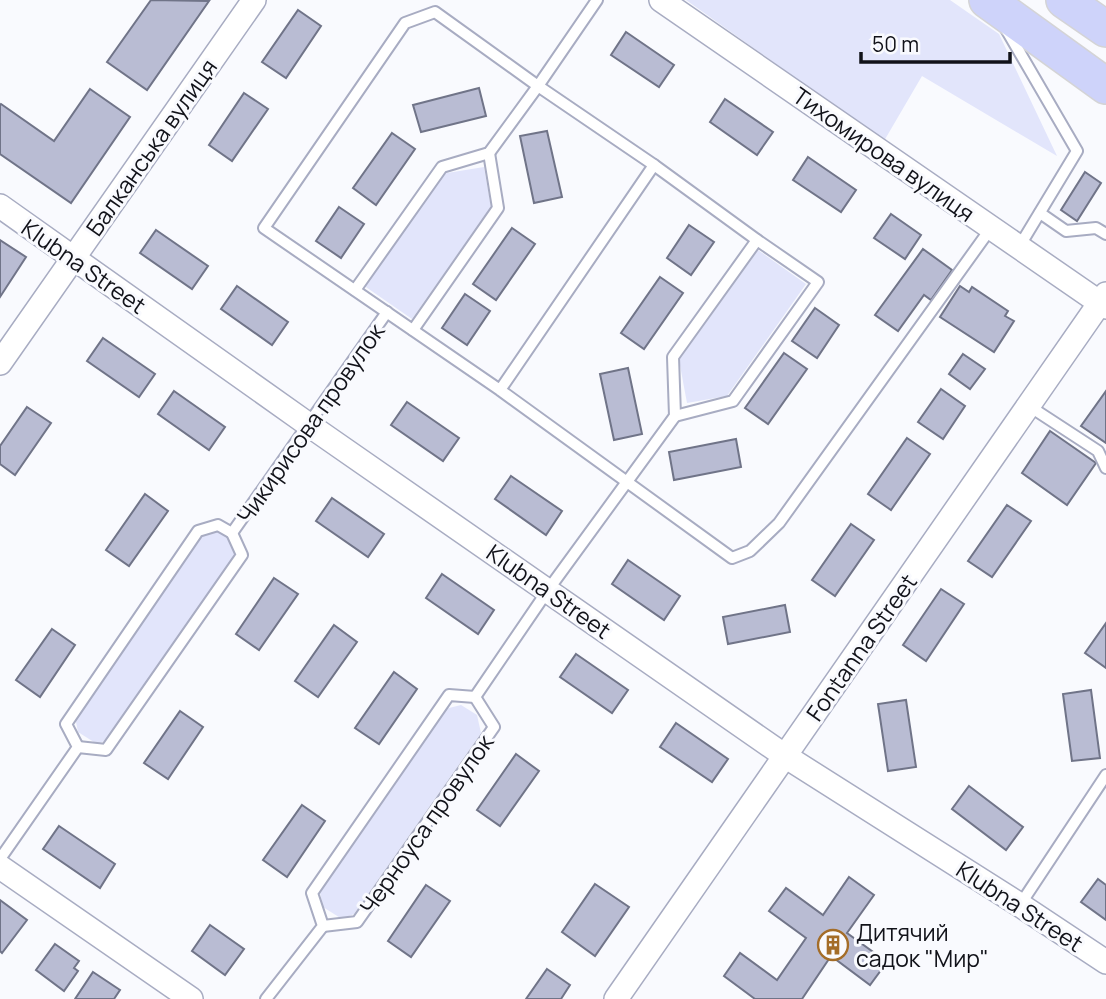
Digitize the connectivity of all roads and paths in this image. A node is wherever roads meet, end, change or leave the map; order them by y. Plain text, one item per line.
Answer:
1 (254, 0) edge
2 (597, 0) edge
3 (661, 0) edge
4 (987, 0) edge
5 (1064, 0) edge
6 (1106, 29) edge
7 (538, 86) junction
8 (1106, 86) edge
9 (489, 153) junction
10 (654, 165) junction
11 (0, 206) edge
12 (1040, 213) junction
13 (991, 228) junction
14 (1106, 234) edge
15 (757, 240) junction
16 (1019, 247) junction
17 (72, 258) junction
18 (355, 290) junction
19 (1104, 302) edge
20 (387, 312) junction
21 (413, 330) junction
22 (0, 363) edge
23 (500, 390) junction
24 (1029, 406) junction
25 (675, 416) junction
26 (309, 425) junction
27 (1106, 468) edge
28 (627, 482) junction
29 (232, 533) junction
30 (548, 590) junction
31 (475, 697) junction
32 (78, 747) junction
33 (785, 756) junction
34 (1106, 775) edge
35 (0, 859) edge
36 (0, 867) edge
37 (1020, 905) junction
38 (323, 926) junction
39 (1106, 962) edge
40 (191, 999) edge
41 (266, 999) edge
42 (616, 999) edge

1 - 17 street, Балканська вулиця
2 - 7 lane
3 - 13 street, Тихомирова вулиця
4 - 8 main road
4 - 12 lane
5 - 6 main road
7 - 9 lane
7 - 10 lane
7 - 18 lane
9 - 18 lane
9 - 21 lane
10 - 15 lane
10 - 23 lane
11 - 17 street, Klubna Street
12 - 14 lane
12 - 16 lane
13 - 16 street, Тихомирова вулиця
13 - 28 lane
15 - 25 lane
15 - 25 lane
16 - 19 street, Тихомирова вулиця
17 - 22 street, Балканська вулиця
17 - 26 street, Klubna Street
18 - 20 lane
19 - 24 street, Fontanna Street
20 - 21 lane
20 - 26 lane, Чикирисова провулок
21 - 23 lane
23 - 28 lane
24 - 27 lane
24 - 33 street, Fontanna Street
25 - 28 lane, Черноуса провулок
26 - 29 lane, Чикирисова провулок
26 - 30 street, Klubna Street
28 - 30 lane, Черноуса провулок
29 - 32 lane, Чикирисова провулок
29 - 32 lane, Чикирисова провулок
30 - 31 lane, Черноуса провулок
30 - 33 street, Klubna Street
31 - 38 lane, Черноуса провулок
31 - 38 lane, Черноуса провулок
32 - 35 lane
33 - 37 street, Klubna Street
33 - 42 street, Fontanna Street
34 - 37 lane
36 - 40 street
37 - 39 street, Klubna Street
38 - 41 lane

